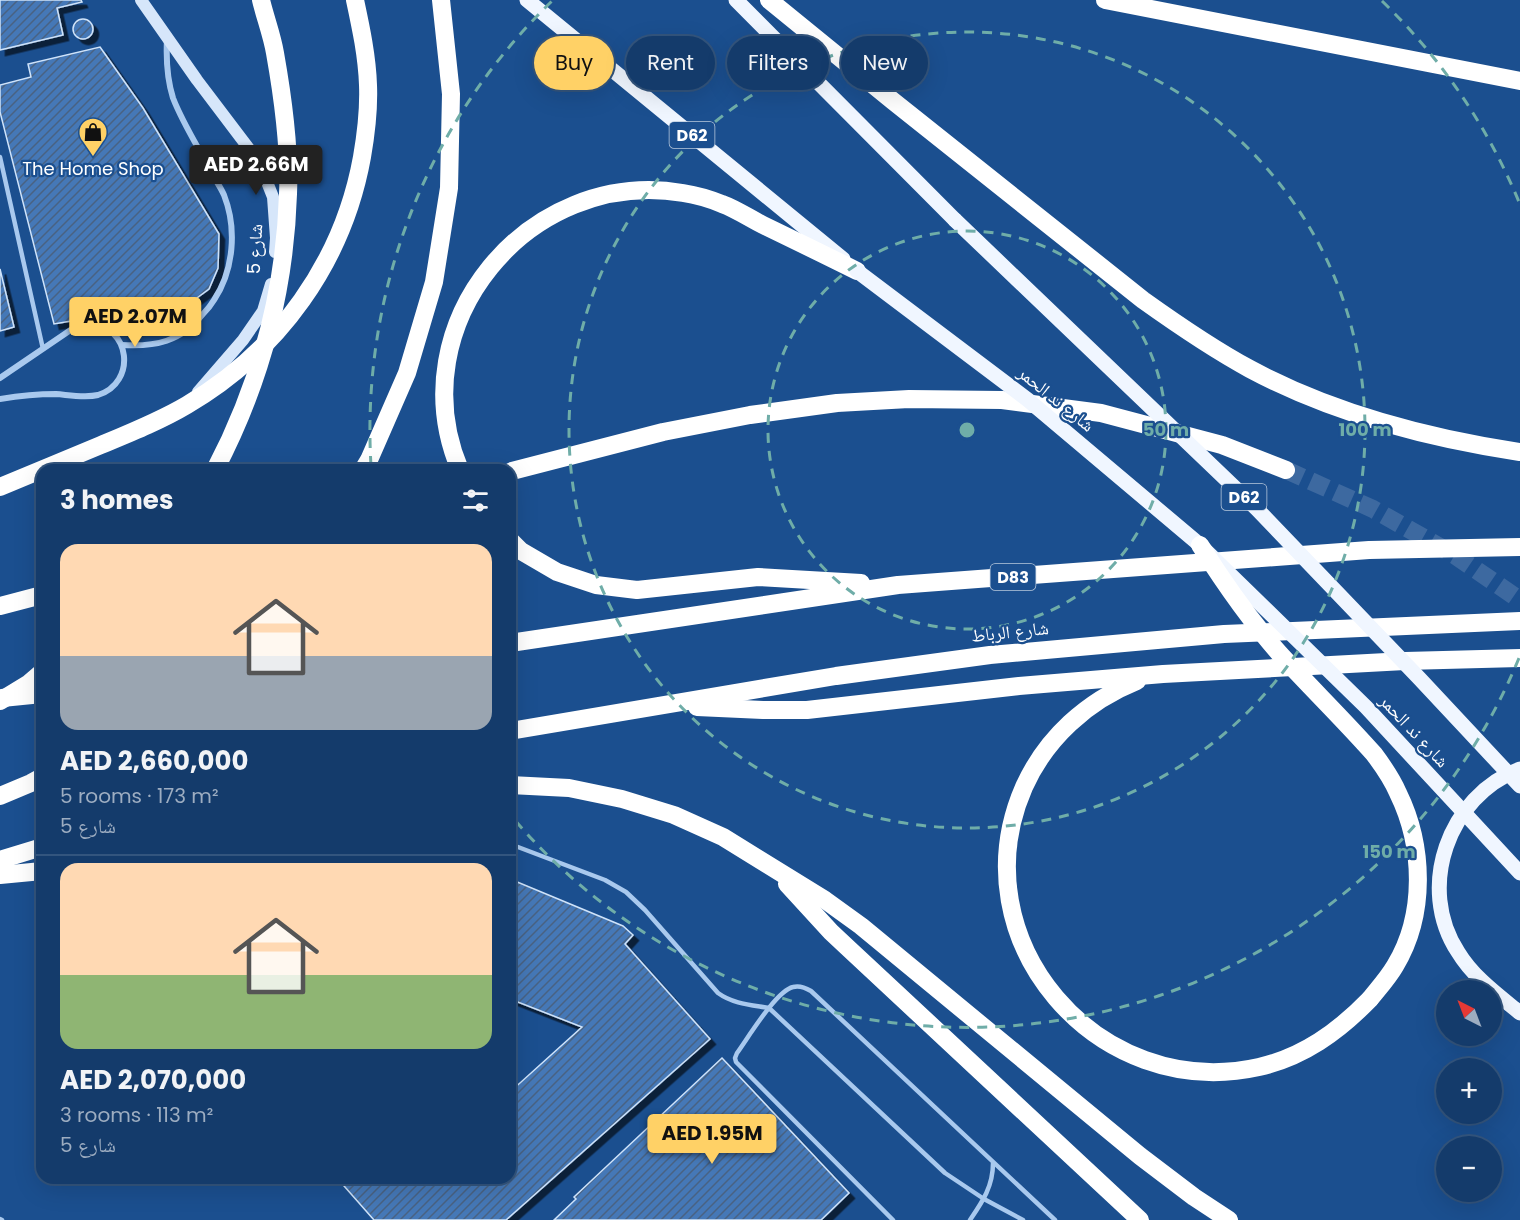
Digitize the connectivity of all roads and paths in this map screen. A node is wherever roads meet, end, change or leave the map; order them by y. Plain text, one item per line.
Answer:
1 (141, 0) edge
2 (261, 0) edge
3 (355, 0) edge
4 (441, 0) edge
5 (527, 0) edge
6 (736, 0) edge
7 (769, 0) edge
8 (1105, 0) edge
9 (167, 39) junction
10 (1520, 81) edge
11 (0, 157) edge
12 (857, 271) junction
13 (122, 345) junction
14 (43, 349) junction
15 (0, 378) edge
16 (0, 399) edge
17 (186, 405) junction
18 (1520, 452) edge
19 (56, 464) edge
20 (218, 464) edge
21 (367, 464) edge
22 (457, 464) edge
23 (516, 470) edge
24 (1286, 470) tunnel mouth
25 (36, 472) edge
26 (0, 487) edge
27 (1200, 545) junction
28 (516, 546) edge
29 (1520, 547) edge
30 (898, 585) junction
31 (36, 597) edge
32 (0, 606) edge
33 (1520, 621) edge
34 (516, 642) edge
35 (1520, 658) edge
36 (1162, 674) junction
37 (36, 677) edge
38 (36, 695) edge
39 (0, 700) edge
40 (666, 705) junction
41 (516, 730) edge
42 (1520, 770) edge
43 (36, 780) edge
44 (516, 785) edge
45 (1520, 786) edge
46 (0, 796) edge
47 (516, 846) edge
48 (36, 849) edge
49 (0, 860) edge
50 (770, 865) junction
51 (36, 872) edge
52 (1520, 873) edge
53 (0, 875) edge
54 (769, 1008) junction
55 (1520, 1013) edge
56 (993, 1162) junction
57 (984, 1199) junction
58 (1013, 1218) edge
59 (893, 1220) edge
60 (970, 1220) edge
61 (1023, 1220) edge
62 (1055, 1220) edge
63 (1140, 1220) edge
64 (1229, 1220) edge

1 - 9 street, شارع 5
2 - 20 highway, bridge
3 - 17 highway
4 - 21 highway
5 - 12 main road, شارع ند الحمر / D62
6 - 45 main road, D62, bridge
7 - 18 highway
8 - 10 highway
9 - 13 street
9 - 17 street, شارع 5
11 - 14 lane
12 - 22 highway
12 - 27 main road, شارع ند الحمر / D62, bridge
13 - 14 street
13 - 16 street
14 - 15 street
17 - 19 highway
23 - 24 highway
25 - 26 highway
27 - 36 highway, bridge
27 - 52 main road, شارع ند الحمر / D62, bridge
28 - 30 highway
29 - 30 highway, D83
30 - 34 highway, D83
31 - 32 highway
33 - 40 highway, شارع الرباط
35 - 36 highway
36 - 40 highway
37 - 39 highway, bridge
38 - 39 highway
40 - 41 highway, شارع الرباط
42 - 55 main road
43 - 46 highway
44 - 50 highway
47 - 54 lane
48 - 49 highway
50 - 63 highway
50 - 64 highway
51 - 53 highway
54 - 56 lane
54 - 57 lane
54 - 59 lane
56 - 57 lane
56 - 62 lane
57 - 58 lane
57 - 60 lane
58 - 61 lane

